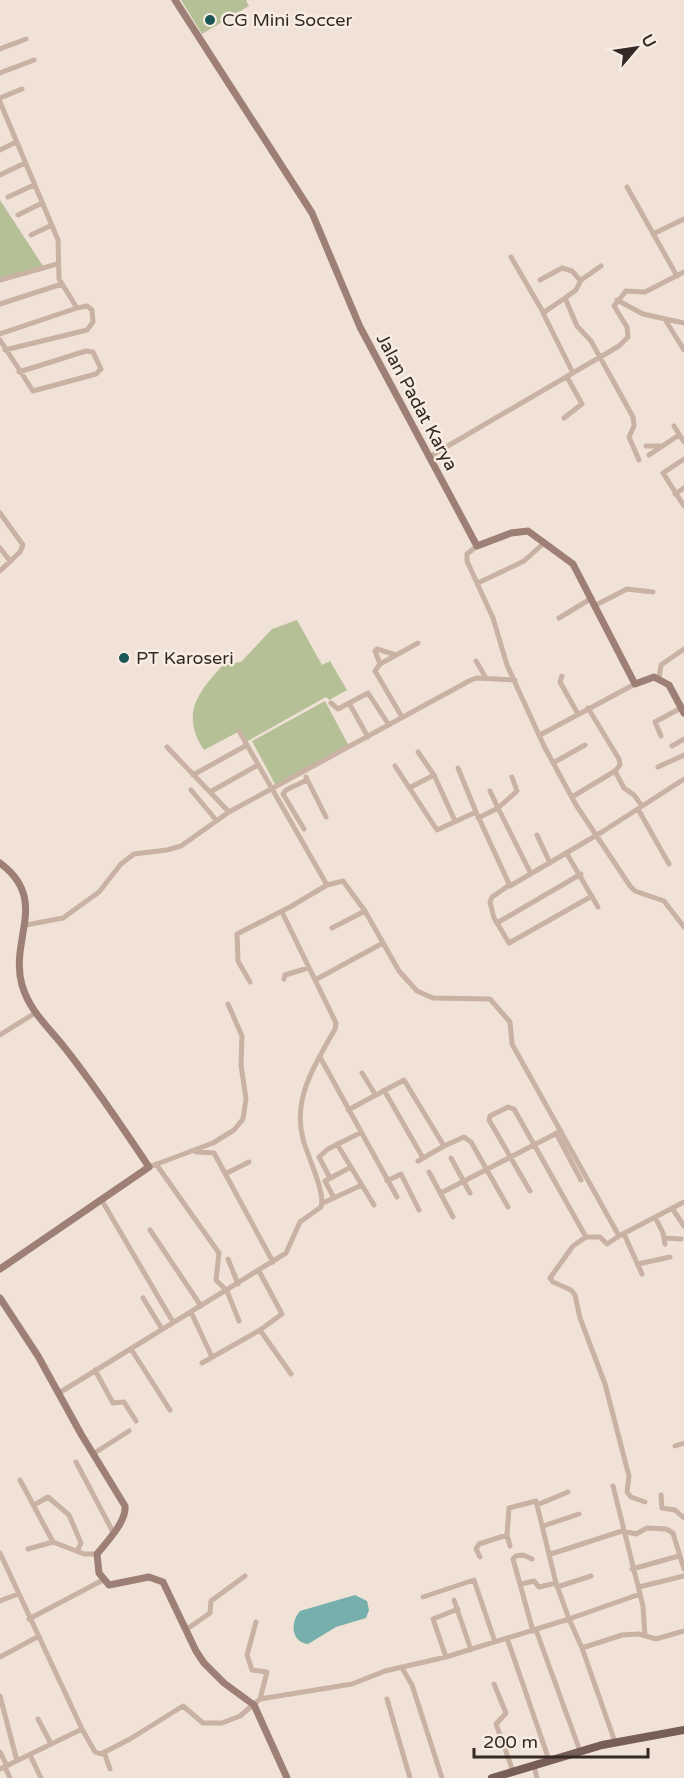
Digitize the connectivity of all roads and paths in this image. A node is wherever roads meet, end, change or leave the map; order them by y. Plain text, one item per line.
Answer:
1 (175, 0) edge
2 (26, 39) dead end
3 (0, 49) edge
4 (34, 60) dead end
5 (0, 73) edge
6 (22, 89) dead end
7 (0, 100) edge
8 (16, 142) junction
9 (0, 150) edge
10 (25, 163) junction
11 (0, 175) edge
12 (34, 185) junction
13 (627, 187) dead end
14 (8, 197) dead end
15 (42, 203) junction
16 (18, 215) dead end
17 (684, 219) edge
18 (52, 225) junction
19 (653, 234) junction
20 (31, 235) dead end
21 (511, 256) dead end
22 (57, 264) junction
23 (601, 266) dead end
24 (684, 272) edge
25 (677, 276) junction
26 (0, 280) edge
27 (540, 280) dead end
28 (580, 280) junction
29 (62, 284) junction
30 (565, 298) junction
31 (617, 300) junction
32 (0, 304) edge
33 (77, 308) junction
34 (543, 312) junction
35 (666, 321) junction
36 (684, 323) edge
37 (1, 331) edge
38 (0, 340) edge
39 (5, 350) junction
40 (684, 350) edge
41 (599, 357) junction
42 (19, 372) junction
43 (570, 375) junction
44 (564, 418) dead end
45 (674, 426) dead end
46 (680, 435) junction
47 (684, 442) edge
48 (646, 446) dead end
49 (662, 446) junction
50 (650, 455) dead end
51 (429, 457) junction
52 (684, 459) edge
53 (639, 460) dead end
54 (684, 488) edge
55 (675, 494) junction
56 (684, 506) edge
57 (0, 513) edge
58 (544, 543) junction
59 (477, 546) junction
60 (0, 548) edge
61 (10, 561) junction
62 (0, 571) edge
63 (478, 584) junction
64 (653, 592) dead end
65 (594, 601) junction
66 (559, 618) dead end
67 (418, 643) dead end
68 (684, 649) edge
69 (396, 655) junction
70 (476, 661) dead end
71 (380, 664) junction
72 (562, 676) dead end
73 (486, 678) junction
74 (659, 678) junction
75 (514, 680) junction
76 (635, 684) junction
77 (331, 703) dead end
78 (349, 703) junction
79 (588, 708) junction
80 (682, 710) edge
81 (578, 714) junction
82 (402, 717) junction
83 (389, 725) junction
84 (239, 731) dead end
85 (540, 735) junction
86 (661, 736) dead end
87 (368, 737) junction
88 (684, 739) edge
89 (247, 745) junction
90 (585, 745) dead end
91 (672, 746) dead end
92 (167, 747) dead end
93 (418, 752) dead end
94 (684, 755) edge
95 (553, 763) junction
96 (258, 765) junction
97 (395, 766) dead end
98 (658, 767) dead end
99 (458, 768) dead end
100 (615, 771) junction
101 (303, 773) junction
102 (193, 775) junction
103 (434, 775) junction
104 (512, 777) dead end
105 (307, 780) junction
106 (682, 780) edge
107 (411, 787) junction
108 (684, 789) edge
109 (191, 790) dead end
110 (273, 790) junction
111 (490, 791) dead end
112 (210, 792) junction
113 (572, 797) junction
114 (640, 807) junction
115 (498, 808) junction
116 (229, 812) junction
117 (477, 815) junction
118 (326, 817) dead end
119 (216, 820) junction
120 (455, 821) junction
121 (304, 829) dead end
122 (537, 835) dead end
123 (596, 836) junction
124 (567, 854) junction
125 (0, 863) edge
126 (550, 863) junction
127 (669, 864) dead end
128 (531, 874) junction
129 (580, 874) junction
130 (327, 885) junction
131 (508, 886) junction
132 (592, 896) junction
133 (598, 906) dead end
134 (365, 911) junction
135 (282, 912) junction
136 (496, 923) junction
137 (26, 925) junction
138 (332, 927) dead end
139 (684, 927) edge
140 (383, 943) junction
141 (308, 968) junction
142 (284, 979) dead end
143 (315, 980) junction
144 (250, 982) dead end
145 (228, 1004) dead end
146 (34, 1012) junction
147 (0, 1035) edge
148 (320, 1057) junction
149 (362, 1073) dead end
150 (384, 1090) junction
151 (375, 1094) junction
152 (348, 1110) junction
153 (558, 1132) junction
154 (360, 1133) junction
155 (337, 1144) junction
156 (534, 1144) junction
157 (444, 1146) junction
158 (191, 1152) junction
159 (452, 1158) dead end
160 (510, 1158) junction
161 (249, 1162) dead end
162 (153, 1166) junction
163 (351, 1167) junction
164 (488, 1169) junction
165 (429, 1172) dead end
166 (225, 1174) junction
167 (330, 1178) junction
168 (581, 1180) dead end
169 (387, 1181) junction
170 (464, 1181) junction
171 (362, 1185) junction
172 (530, 1191) dead end
173 (441, 1193) junction
174 (470, 1193) dead end
175 (397, 1197) dead end
176 (334, 1198) junction
177 (101, 1199) junction
178 (684, 1202) edge
179 (323, 1203) junction
180 (374, 1205) dead end
181 (508, 1207) dead end
182 (672, 1208) junction
183 (419, 1210) dead end
184 (655, 1217) junction
185 (453, 1218) dead end
186 (684, 1226) edge
187 (150, 1230) dead end
188 (622, 1235) junction
189 (586, 1237) junction
190 (681, 1239) dead end
191 (670, 1257) dead end
192 (228, 1259) dead end
193 (273, 1262) junction
194 (638, 1264) junction
195 (0, 1269) edge
196 (259, 1271) junction
197 (642, 1274) dead end
198 (238, 1284) junction
199 (227, 1291) junction
200 (0, 1298) edge
201 (143, 1298) dead end
202 (201, 1306) junction
203 (191, 1312) junction
204 (239, 1321) dead end
205 (172, 1322) junction
206 (162, 1329) junction
207 (260, 1330) junction
208 (131, 1349) junction
209 (212, 1357) junction
210 (202, 1363) dead end
211 (96, 1370) junction
212 (291, 1374) dead end
213 (59, 1393) junction
214 (170, 1410) dead end
215 (135, 1421) dead end
216 (129, 1431) dead end
217 (684, 1443) edge
218 (675, 1446) dead end
219 (93, 1454) junction
220 (75, 1462) dead end
221 (20, 1480) dead end
222 (613, 1486) dead end
223 (568, 1492) dead end
224 (661, 1496) dead end
225 (645, 1502) dead end
226 (34, 1505) junction
227 (537, 1505) junction
228 (579, 1514) dead end
229 (684, 1518) edge
230 (543, 1526) junction
231 (113, 1532) junction
232 (622, 1532) junction
233 (507, 1535) junction
234 (53, 1542) junction
235 (510, 1546) dead end
236 (28, 1548) dead end
237 (77, 1551) junction
238 (0, 1552) edge
239 (97, 1554) junction
240 (551, 1554) junction
241 (679, 1556) junction
242 (480, 1557) dead end
243 (532, 1559) dead end
244 (684, 1566) edge
245 (632, 1569) junction
246 (245, 1576) dead end
247 (591, 1576) dead end
248 (684, 1576) edge
249 (103, 1580) junction
250 (521, 1584) junction
251 (556, 1585) junction
252 (639, 1591) junction
253 (18, 1594) junction
254 (423, 1597) dead end
255 (0, 1600) edge
256 (454, 1600) dead end
257 (458, 1609) junction
258 (29, 1619) junction
259 (569, 1619) junction
260 (255, 1622) dead end
261 (187, 1629) junction
262 (535, 1630) junction
263 (684, 1631) edge
264 (39, 1636) junction
265 (645, 1636) junction
266 (507, 1638) junction
267 (495, 1642) junction
268 (582, 1648) junction
269 (471, 1650) junction
270 (0, 1657) edge
271 (446, 1657) junction
272 (402, 1668) junction
273 (494, 1684) dead end
274 (0, 1696) edge
275 (260, 1699) junction
276 (387, 1699) dead end
277 (254, 1705) junction
278 (1, 1708) edge
279 (38, 1719) dead end
280 (81, 1730) junction
281 (684, 1730) edge
282 (50, 1742) junction
283 (615, 1742) junction
284 (580, 1751) junction
285 (0, 1752) edge
286 (104, 1752) junction
287 (30, 1755) junction
288 (549, 1760) junction
289 (17, 1761) junction
290 (534, 1766) junction
291 (4, 1767) edge
292 (111, 1769) dead end
293 (513, 1772) junction
294 (10, 1778) edge
295 (41, 1778) edge
296 (287, 1778) edge
297 (410, 1778) edge
298 (442, 1778) edge
299 (492, 1778) edge
300 (537, 1778) edge

1 - 51 street, Jalan Padat Karya
2 - 3 street
4 - 5 street
6 - 7 street
7 - 8 street
8 - 9 street
8 - 10 street
10 - 11 street
10 - 12 street
12 - 14 street
12 - 15 street
13 - 19 street
15 - 16 street
15 - 18 street
17 - 19 street
18 - 20 street
18 - 22 street
19 - 25 street
21 - 34 street
22 - 26 street
22 - 29 street
23 - 28 street
24 - 25 street
25 - 31 street
27 - 28 street
28 - 30 street
29 - 32 street
29 - 33 street
30 - 34 street
30 - 41 street
31 - 35 street
31 - 41 street
33 - 37 street
33 - 39 street
34 - 43 street
35 - 36 street
35 - 40 street
38 - 39 street
39 - 42 street
41 - 43 street
41 - 53 street
42 - 42 street
43 - 44 street
43 - 51 street
45 - 46 street
46 - 47 street
46 - 49 street
48 - 49 street
49 - 50 street
51 - 59 street, Jalan Padat Karya
52 - 55 street
54 - 55 street
55 - 56 street
57 - 61 street
58 - 59 street
58 - 63 street
58 - 65 street
59 - 63 street
60 - 61 street
61 - 62 street
63 - 75 street
64 - 65 street
65 - 66 street
65 - 76 street
67 - 69 street
68 - 74 street
69 - 71 street
69 - 71 street
70 - 73 street
71 - 82 street
72 - 81 street
73 - 75 street
73 - 82 street
74 - 76 street
74 - 80 street
75 - 85 street
76 - 79 street
77 - 78 street
78 - 83 street
78 - 87 street
79 - 81 street
79 - 100 street
80 - 86 street
81 - 85 street
82 - 83 street
83 - 87 street
84 - 89 street
85 - 95 street
87 - 101 street
88 - 91 street
89 - 96 street
89 - 102 street
90 - 95 street
92 - 102 street
93 - 103 street
94 - 98 street
95 - 113 street
96 - 110 street
96 - 112 street
97 - 107 street
99 - 117 street
100 - 113 street
100 - 114 street
101 - 105 street
101 - 110 street
102 - 112 street
103 - 107 street
103 - 120 street
104 - 115 street
105 - 118 street
105 - 121 street
106 - 108 street
106 - 114 street
107 - 120 street
109 - 119 street
110 - 116 street
110 - 130 street
111 - 115 street
112 - 116 street
113 - 123 street
114 - 123 street
114 - 127 street
115 - 117 street
115 - 128 street
116 - 119 street
117 - 120 street
117 - 131 street
119 - 137 street
122 - 126 street
123 - 124 street
123 - 139 street
124 - 126 street
124 - 129 street
125 - 137 street
126 - 128 street
128 - 131 street
129 - 132 street
129 - 136 street
130 - 134 street
130 - 135 street
131 - 136 street
132 - 133 street
132 - 136 street
134 - 138 street
134 - 140 street
135 - 141 street
135 - 144 street
137 - 146 street
140 - 143 street
140 - 153 street
141 - 142 street
141 - 143 street
143 - 148 street
145 - 158 street
146 - 147 street
146 - 162 street
148 - 152 street
148 - 179 street
149 - 151 street
150 - 151 street
150 - 157 street
150 - 157 street
151 - 152 street
152 - 154 street
153 - 156 street
153 - 168 street
153 - 188 street
154 - 155 street
154 - 169 street
155 - 163 street
155 - 167 street
156 - 160 street
156 - 160 street
156 - 189 street
157 - 164 street
158 - 162 street
158 - 166 street
159 - 170 street
160 - 164 street
160 - 172 street
161 - 166 street
162 - 177 street
162 - 199 street
163 - 167 street
163 - 171 street
164 - 170 street
164 - 181 street
165 - 173 street
166 - 193 street
167 - 176 street
169 - 175 street
169 - 183 street
170 - 173 street
170 - 174 street
171 - 176 street
171 - 180 street
173 - 185 street
176 - 179 street
177 - 195 street
177 - 205 street
178 - 182 street
179 - 193 street
182 - 184 street
182 - 186 street
184 - 188 street
184 - 190 street
187 - 202 street
188 - 189 street
188 - 194 street
189 - 225 street
191 - 194 street
192 - 198 street
193 - 196 street
194 - 197 street
196 - 198 street
196 - 207 street
198 - 199 street
199 - 202 street
199 - 204 street
200 - 213 street
201 - 206 street
202 - 203 street
203 - 205 street
203 - 209 street
205 - 206 street
206 - 208 street
207 - 209 street
207 - 212 street
208 - 211 street
208 - 214 street
209 - 210 street
211 - 213 street
211 - 215 street
213 - 219 street
216 - 219 street
217 - 218 street
219 - 231 street
220 - 231 street
221 - 226 street
222 - 232 street
223 - 227 street
224 - 229 street
226 - 234 street
226 - 237 street
227 - 230 street
227 - 233 street
228 - 230 street
230 - 240 street
231 - 239 street
232 - 240 street
232 - 241 street
232 - 245 street
233 - 235 street
233 - 242 street
234 - 236 street
234 - 237 street
237 - 239 street
238 - 253 street
239 - 249 street
240 - 251 street
241 - 244 street
241 - 245 street
243 - 250 street
245 - 252 street
246 - 261 street
247 - 251 street
248 - 252 street
249 - 258 street
249 - 261 street
250 - 251 street
250 - 262 street
251 - 259 street
252 - 259 street
252 - 265 street
253 - 255 street
253 - 258 street
254 - 267 street
256 - 257 street
257 - 269 street
257 - 271 street
258 - 264 street
259 - 262 street
259 - 268 street
260 - 275 street
261 - 277 street
262 - 266 street
262 - 284 street
263 - 265 street
264 - 270 street
264 - 280 street
265 - 268 street
266 - 267 street
266 - 288 street
267 - 269 street
268 - 283 street
269 - 271 street
271 - 272 street
272 - 275 street
272 - 298 street
273 - 293 street
274 - 278 street
275 - 277 street
276 - 297 street
277 - 286 street
277 - 296 street
278 - 289 street
279 - 282 street
280 - 282 street
280 - 286 street
281 - 283 main road
282 - 287 street
283 - 284 main road
284 - 288 main road
285 - 291 street
286 - 292 street
287 - 289 street
287 - 295 street
288 - 290 main road
289 - 291 street
290 - 293 main road
290 - 300 street
291 - 294 street
293 - 299 main road

